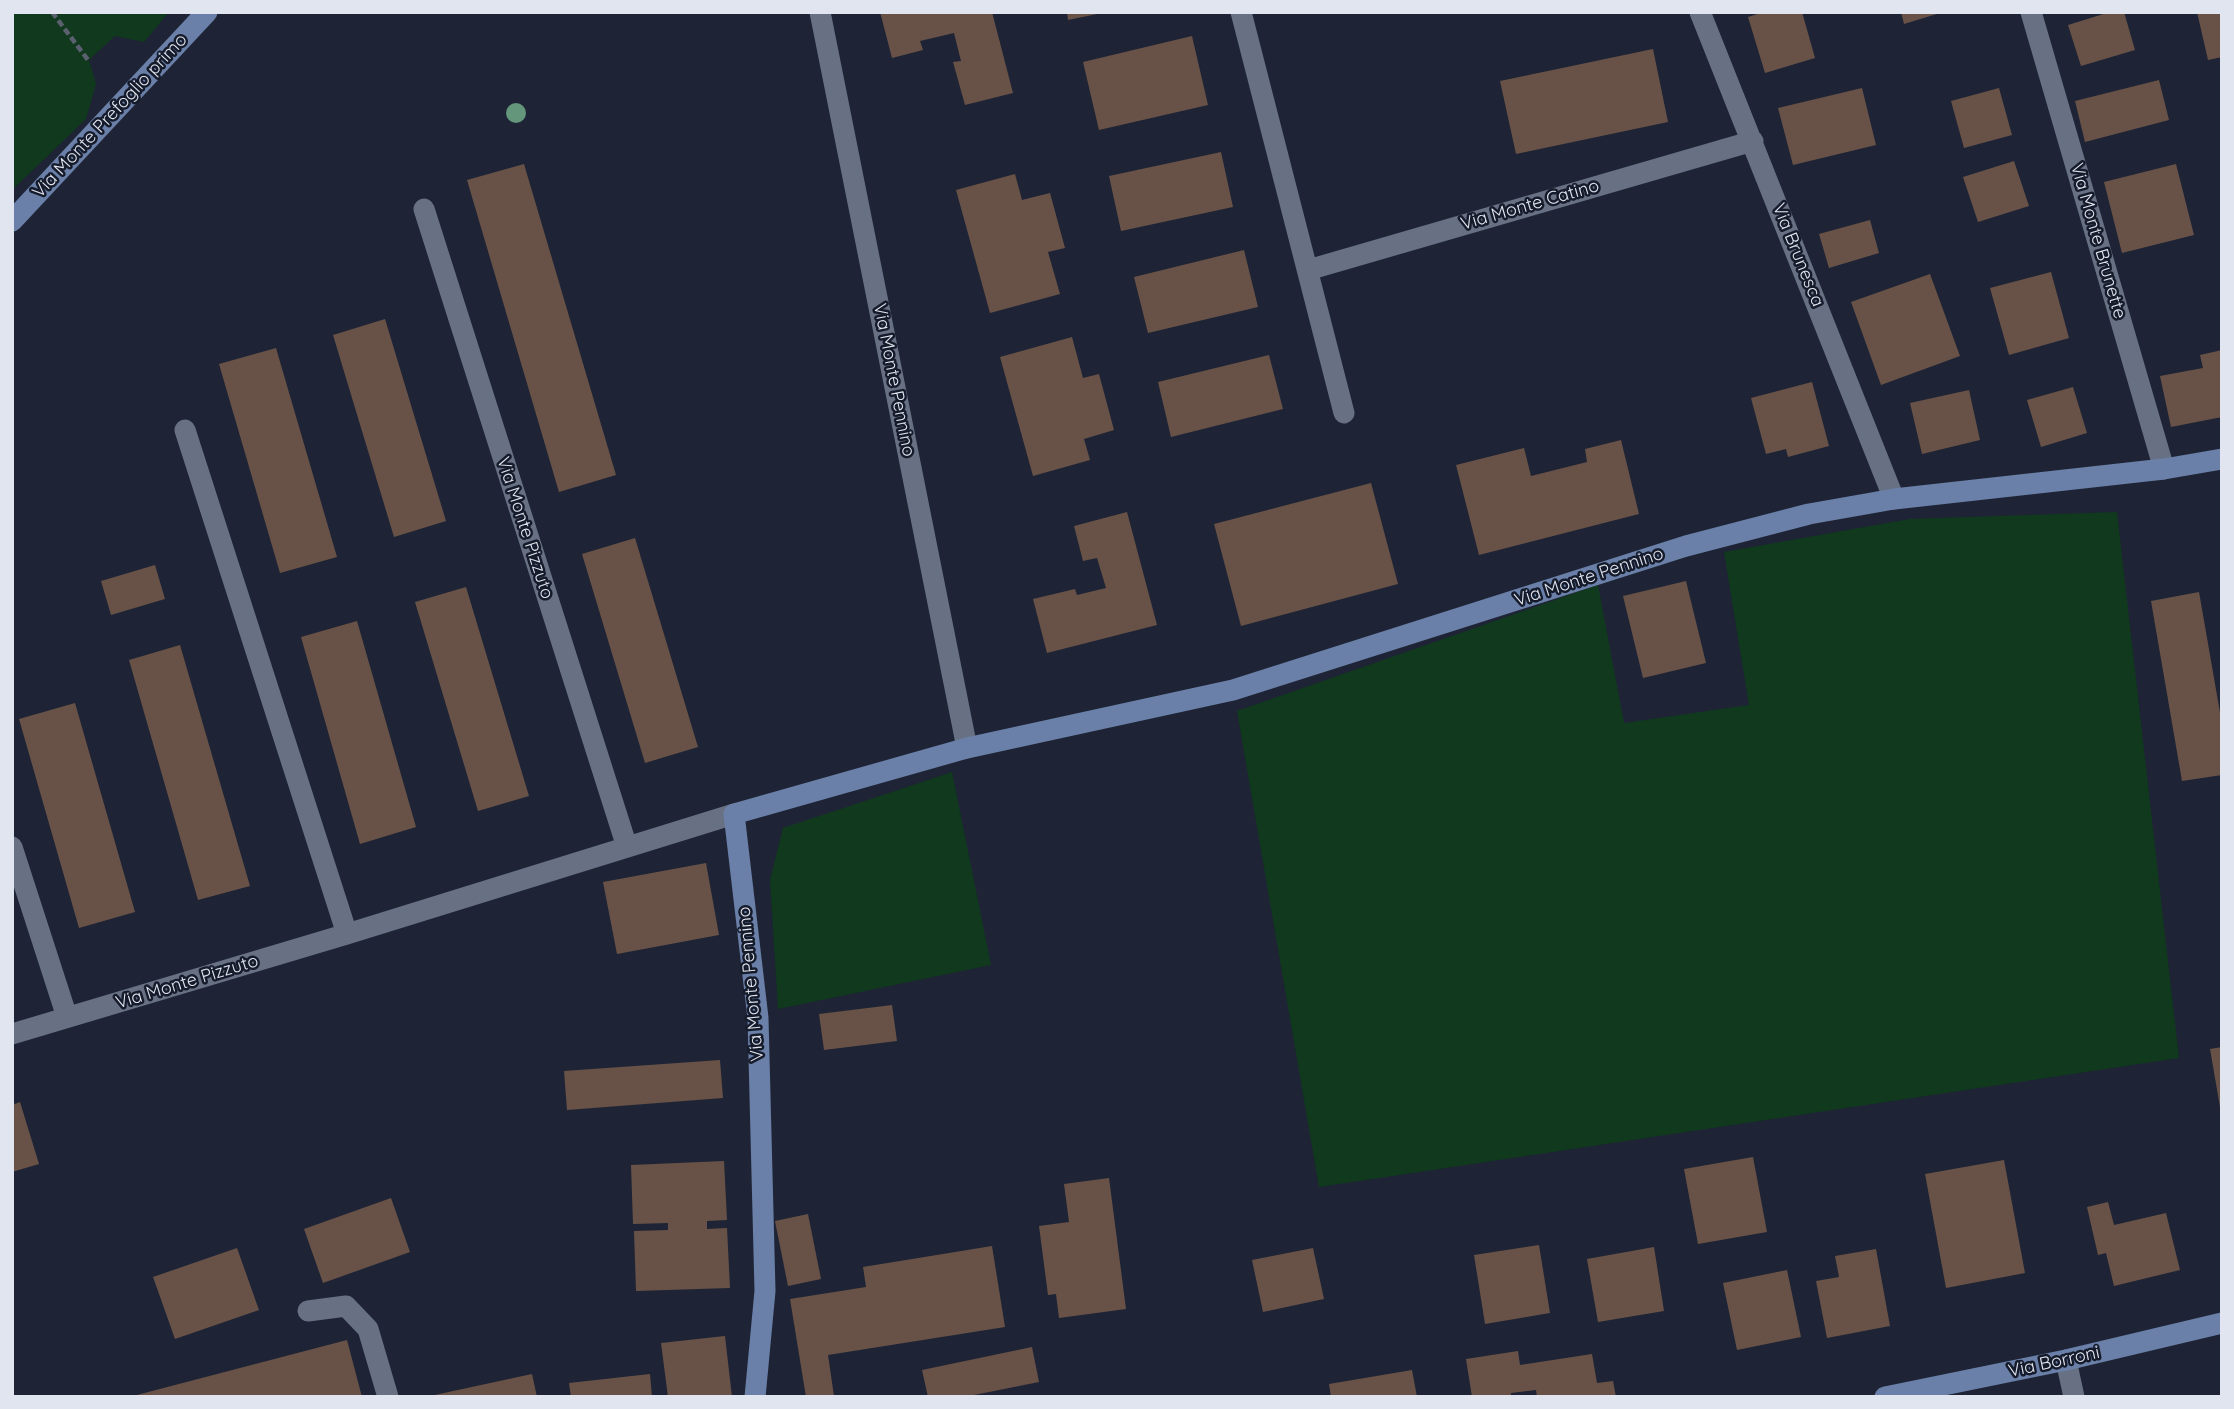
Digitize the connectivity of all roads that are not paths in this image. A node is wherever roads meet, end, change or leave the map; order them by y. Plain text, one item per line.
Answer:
1 (207, 12) edge
2 (820, 12) edge
3 (1241, 12) edge
4 (1700, 12) edge
5 (2031, 12) edge
6 (1753, 141) junction
7 (424, 209) dead end
8 (12, 220) edge
9 (1308, 270) junction
10 (1343, 413) dead end
11 (185, 430) dead end
12 (2222, 459) edge
13 (2164, 469) junction
14 (1894, 499) junction
15 (967, 748) junction
16 (734, 814) junction
17 (12, 847) edge
18 (627, 847) junction
19 (347, 934) junction
20 (67, 1017) junction
21 (12, 1034) edge
22 (308, 1311) dead end
23 (2222, 1323) edge
24 (2066, 1360) junction
25 (388, 1397) edge
26 (755, 1397) edge
27 (1885, 1397) edge
28 (2074, 1397) edge

1 - 8 street, Via Monte Prefoglio primo
2 - 15 street, Via Monte Pennino
3 - 9 street
4 - 6 street, Via Brunesca
5 - 13 street, Via Monte Brunette
6 - 9 street, Via Monte Catino
6 - 14 street, Via Brunesca
7 - 18 street, Via Monte Pizzuto
9 - 10 street
11 - 19 street
12 - 13 street, Via Monte Pennino
13 - 14 street, Via Monte Pennino
14 - 15 street, Via Monte Pennino
15 - 16 street, Via Monte Pennino
16 - 18 street, Via Monte Pizzuto
16 - 26 street, Via Monte Pennino
17 - 20 street
18 - 19 street, Via Monte Pizzuto
19 - 20 street, Via Monte Pizzuto
20 - 21 street, Via Monte Pizzuto
22 - 25 street
23 - 24 street, Via Borroni
24 - 27 street, Via Borroni
24 - 28 street

